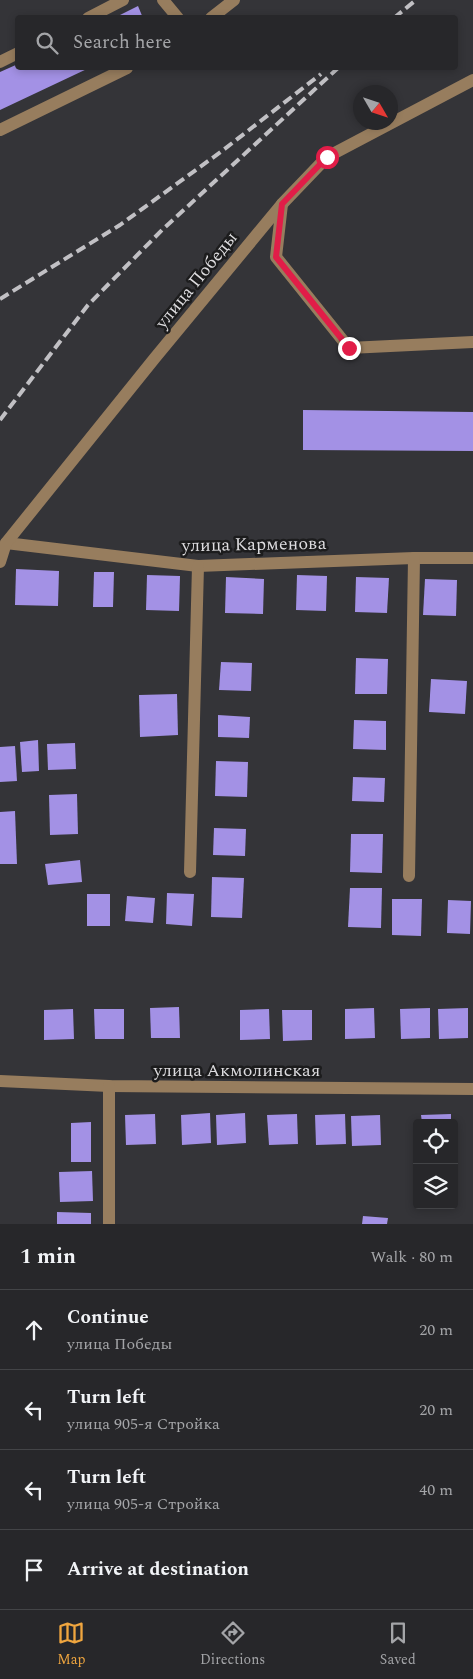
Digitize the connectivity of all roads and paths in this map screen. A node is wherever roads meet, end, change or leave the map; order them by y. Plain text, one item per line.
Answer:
1 (123, 0) edge
2 (163, 0) edge
3 (234, 0) edge
4 (94, 15) edge
5 (176, 15) edge
6 (215, 15) edge
7 (15, 54) edge
8 (0, 62) edge
9 (123, 70) edge
10 (473, 80) edge
11 (0, 130) edge
12 (282, 204) junction
13 (473, 342) edge
14 (6, 543) junction
15 (414, 558) junction
16 (473, 558) edge
17 (0, 562) edge
18 (198, 566) junction
19 (190, 872) dead end
20 (409, 876) dead end
21 (0, 1081) edge
22 (109, 1086) junction
23 (473, 1088) edge
24 (109, 1224) edge

1 - 4 street
2 - 5 street
3 - 6 street
7 - 8 street
9 - 11 street
10 - 12 street, улица Победы
12 - 13 street
12 - 14 street, улица Победы
14 - 17 street, улица Победы
14 - 18 street, улица Карменова
15 - 16 street, улица Карменова
15 - 18 street, улица Карменова
15 - 20 street
18 - 19 street
21 - 22 street, улица Акмолинская
22 - 23 street, улица Акмолинская
22 - 24 street

